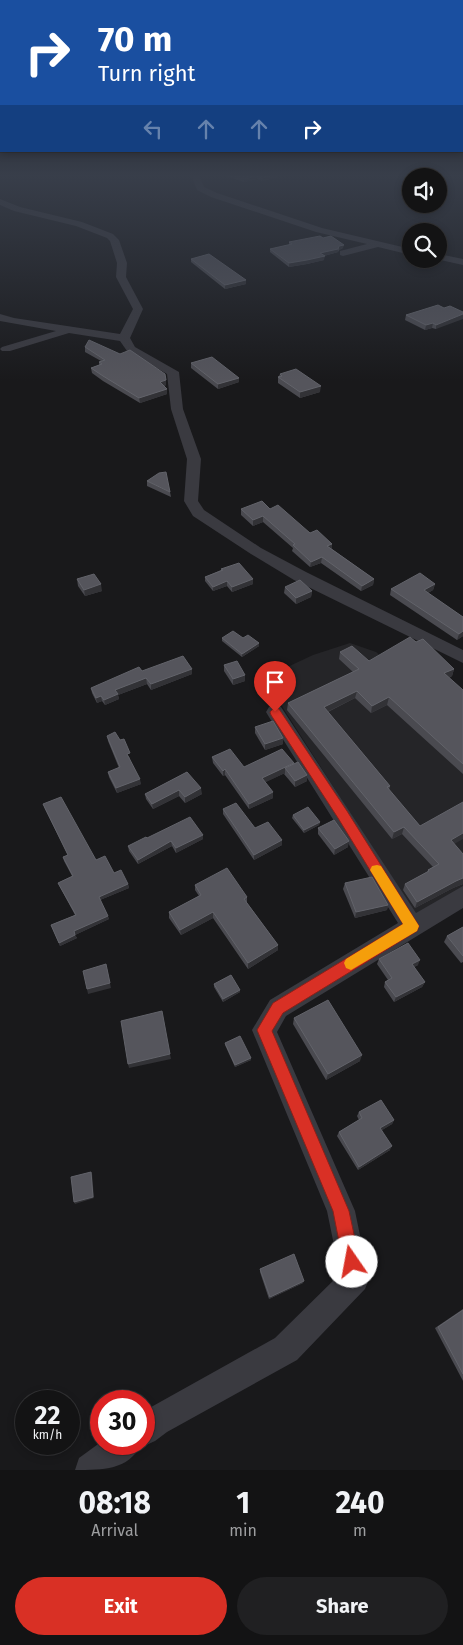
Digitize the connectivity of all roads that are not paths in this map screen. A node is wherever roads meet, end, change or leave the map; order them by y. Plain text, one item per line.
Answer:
1 (115, 244) edge
2 (376, 244) joint
3 (402, 250) edge
4 (343, 253) dead end
5 (447, 259) edge
6 (463, 262) edge
7 (0, 317) edge
8 (70, 330) junction
9 (124, 338) junction
10 (6, 349) dead end
11 (463, 657) edge
12 (275, 712) dead end
13 (463, 896) edge
14 (412, 926) junction
15 (155, 1422) edge
16 (111, 1455) edge
17 (91, 1470) edge

1 - 9 street
2 - 3 street
2 - 4 street
5 - 6 street
7 - 8 street
8 - 9 street
8 - 10 street
9 - 11 street
12 - 14 street
13 - 14 street
14 - 15 street
16 - 17 street

